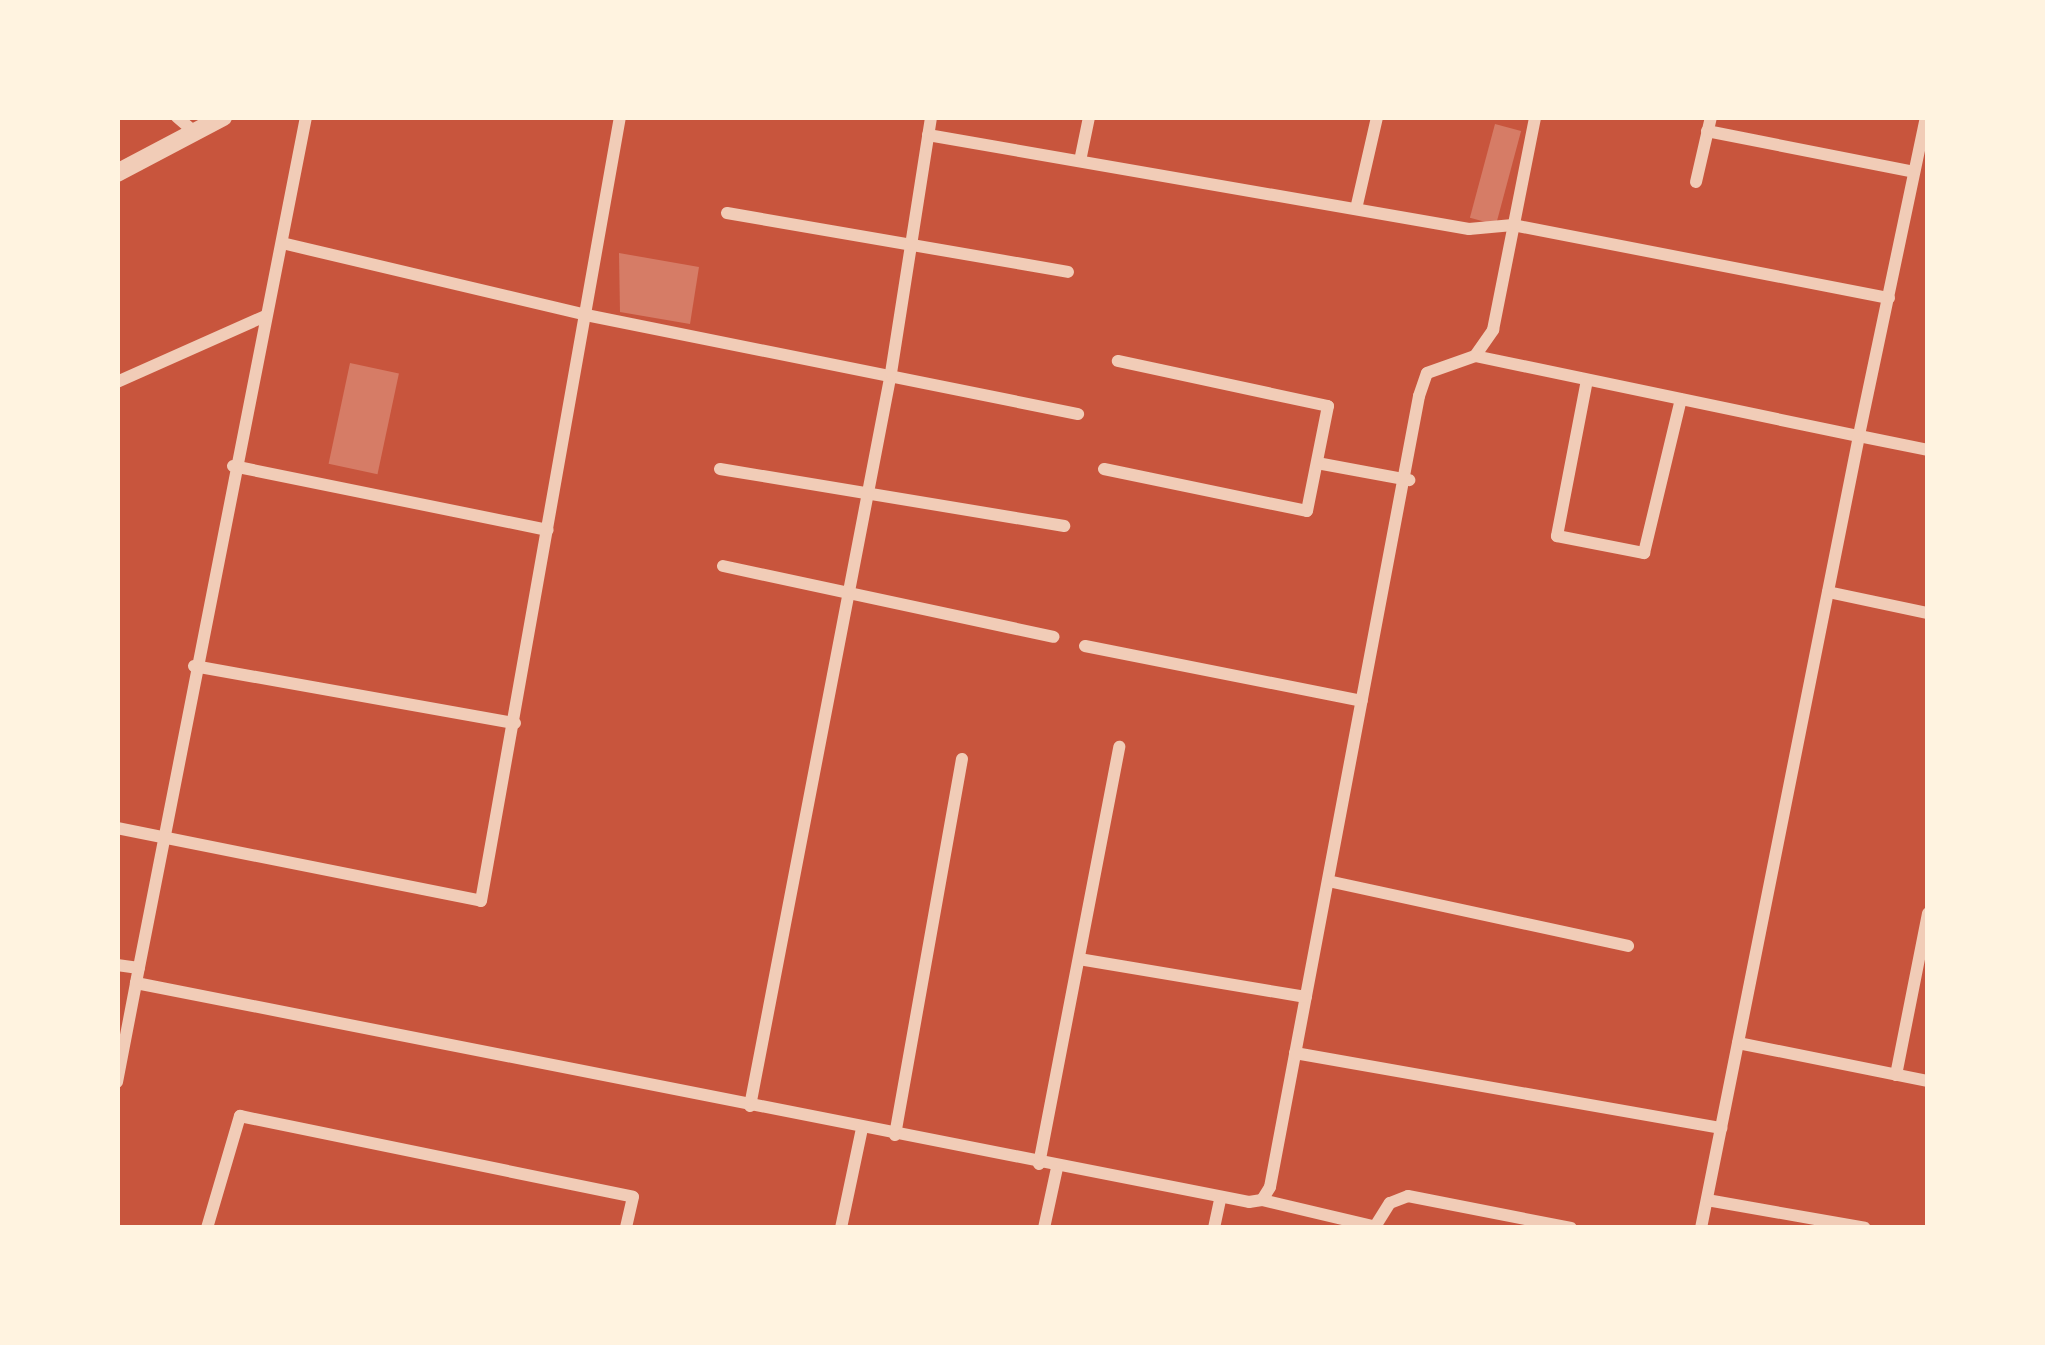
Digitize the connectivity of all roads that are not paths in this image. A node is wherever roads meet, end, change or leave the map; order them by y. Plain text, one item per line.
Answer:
1 (177, 117) edge
2 (223, 117) edge
3 (305, 117) edge
4 (620, 117) edge
5 (931, 117) edge
6 (1089, 117) edge
7 (1377, 117) edge
8 (1535, 117) edge
9 (1926, 117) edge
10 (1709, 124) edge
11 (194, 133) junction
12 (928, 135) junction
13 (1080, 161) junction
14 (117, 172) edge
15 (1914, 172) junction
16 (1696, 182) dead end
17 (1356, 209) junction
18 (728, 212) dead end
19 (1513, 225) junction
20 (282, 243) junction
21 (908, 243) junction
22 (1068, 272) dead end
23 (1889, 298) junction
24 (586, 315) junction
25 (265, 316) junction
26 (1475, 356) junction
27 (1118, 361) dead end
28 (891, 373) junction
29 (1587, 380) junction
30 (117, 382) edge
31 (1681, 399) junction
32 (1078, 414) dead end
33 (1859, 436) junction
34 (1928, 450) edge
35 (1317, 463) junction
36 (233, 466) junction
37 (720, 469) dead end
38 (1104, 469) dead end
39 (1408, 480) junction
40 (867, 491) junction
41 (1064, 526) dead end
42 (548, 530) junction
43 (723, 566) dead end
44 (845, 587) junction
45 (1828, 592) junction
46 (1928, 613) edge
47 (1053, 637) dead end
48 (1085, 646) dead end
49 (194, 666) junction
50 (1363, 701) junction
51 (515, 723) junction
52 (1119, 747) dead end
53 (962, 759) dead end
54 (117, 828) edge
55 (163, 837) junction
56 (1328, 881) junction
57 (1928, 913) edge
58 (1926, 930) edge
59 (1628, 946) dead end
60 (1079, 959) junction
61 (117, 965) edge
62 (138, 976) junction
63 (1306, 998) junction
64 (1738, 1043) junction
65 (1295, 1053) junction
66 (1896, 1075) junction
67 (1928, 1081) edge
68 (117, 1082) edge
69 (751, 1106) junction
70 (862, 1128) junction
71 (1721, 1128) junction
72 (895, 1135) junction
73 (1040, 1164) junction
74 (1057, 1168) junction
75 (1220, 1200) junction
76 (1262, 1200) junction
77 (1707, 1200) junction
78 (1376, 1226) edge
79 (207, 1228) edge
80 (626, 1228) edge
81 (841, 1228) edge
82 (1044, 1228) edge
83 (1214, 1228) edge
84 (1571, 1228) edge
85 (1701, 1228) edge
86 (1865, 1228) edge

1 - 11 street
2 - 11 street
3 - 20 street
4 - 24 street
5 - 12 street
6 - 13 street
7 - 17 street
8 - 19 street
9 - 15 street
10 - 15 street
10 - 16 street
11 - 14 street
12 - 13 street
12 - 21 street
13 - 17 street
15 - 23 street
17 - 19 street
18 - 21 street
19 - 23 street
19 - 26 street
20 - 24 street
20 - 25 street
21 - 22 street
21 - 28 street
23 - 33 street
24 - 28 street
24 - 42 street
25 - 30 street
25 - 36 street
26 - 29 street
26 - 39 street
27 - 35 street
28 - 32 street
28 - 40 street
29 - 31 street
29 - 31 street
31 - 33 street
33 - 34 street
33 - 45 street
35 - 38 street
35 - 39 street
36 - 42 street
36 - 49 street
37 - 40 street
39 - 50 street
40 - 41 street
40 - 44 street
42 - 51 street
43 - 44 street
44 - 47 street
44 - 69 street
45 - 46 street
45 - 64 street
48 - 50 street
49 - 51 street
49 - 55 street
50 - 56 street
51 - 55 street
52 - 60 street
53 - 72 street
54 - 55 street
55 - 62 street
56 - 59 street
56 - 63 street
57 - 58 street
58 - 66 street
60 - 63 street
60 - 73 street
61 - 62 street
62 - 68 street
62 - 69 street
63 - 65 street
64 - 66 street
64 - 71 street
65 - 71 street
65 - 76 street
66 - 67 street
69 - 70 street
70 - 72 street
70 - 81 street
71 - 77 street
72 - 73 street
73 - 74 street
74 - 75 street
74 - 82 street
75 - 76 street
75 - 83 street
76 - 78 street
77 - 85 street
77 - 86 street
78 - 84 street
79 - 80 street

